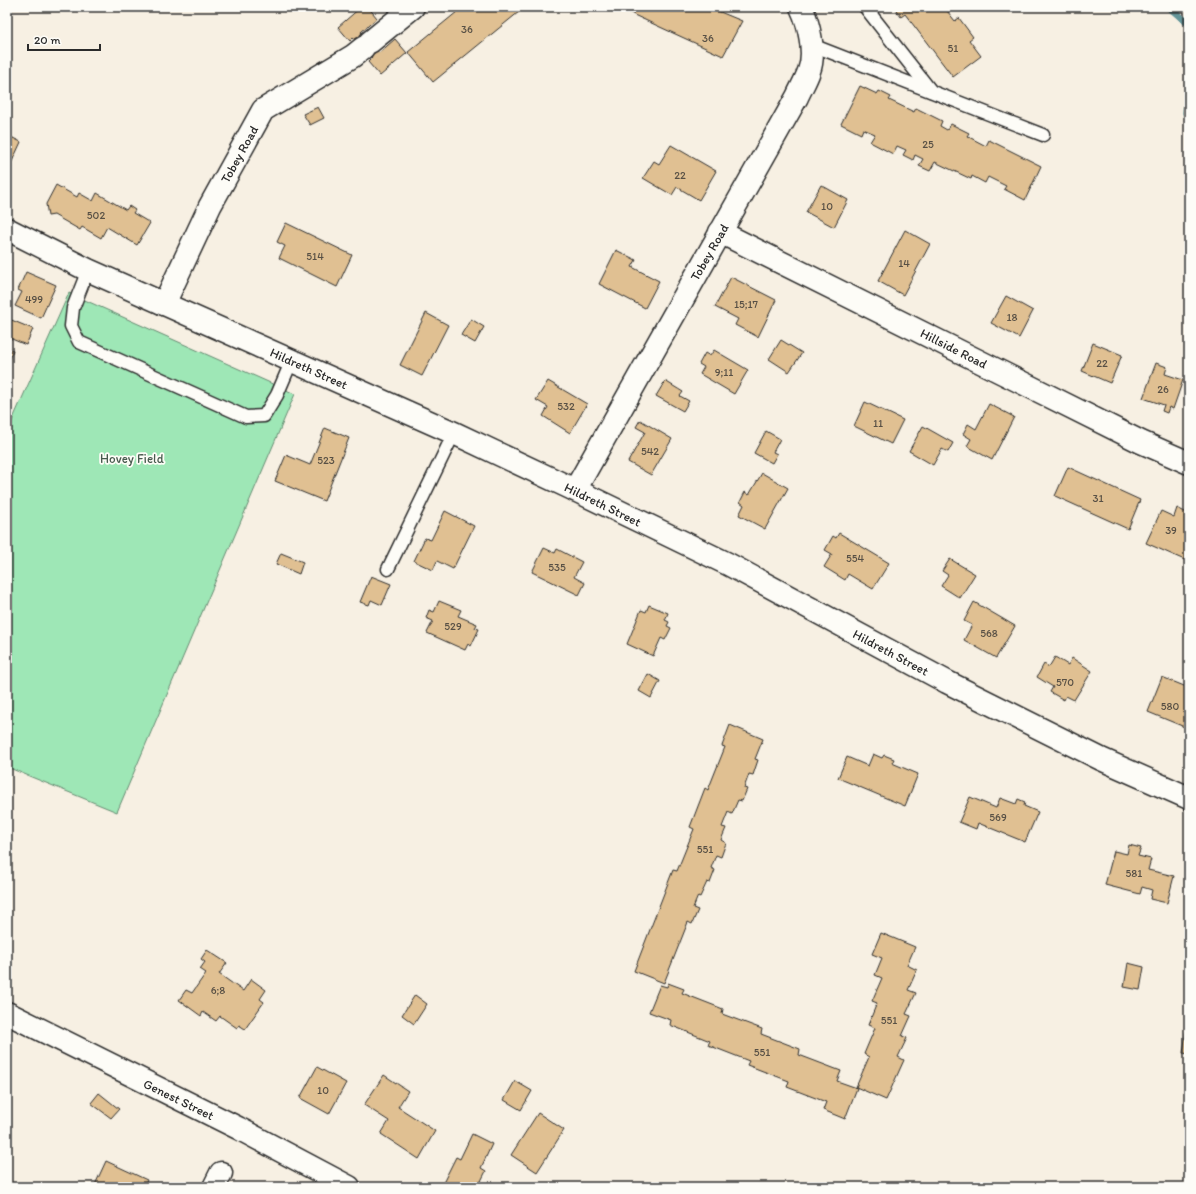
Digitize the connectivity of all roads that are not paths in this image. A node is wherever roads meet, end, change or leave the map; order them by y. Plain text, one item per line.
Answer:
1 (413, 7) edge
2 (801, 7) edge
3 (864, 7) edge
4 (812, 45) junction
5 (932, 92) junction
6 (1043, 135) dead end
7 (7, 229) edge
8 (720, 232) junction
9 (88, 270) junction
10 (164, 304) junction
11 (292, 360) junction
12 (454, 433) junction
13 (1189, 463) edge
14 (575, 490) junction
15 (388, 569) dead end
16 (1189, 798) edge
17 (7, 1013) edge
18 (349, 1187) edge

1 - 10 street, Tobey Road
2 - 4 street, Tobey Road
3 - 5 lane
4 - 5 lane
4 - 8 street, Tobey Road
5 - 6 lane
7 - 9 street, Hildreth Street
8 - 13 street, Hillside Road
8 - 14 street, Tobey Road
9 - 10 street, Hildreth Street
9 - 11 lane
10 - 11 street, Hildreth Street
11 - 12 street, Hildreth Street
12 - 14 street, Hildreth Street
12 - 15 lane
14 - 16 street, Hildreth Street
17 - 18 street, Genest Street

